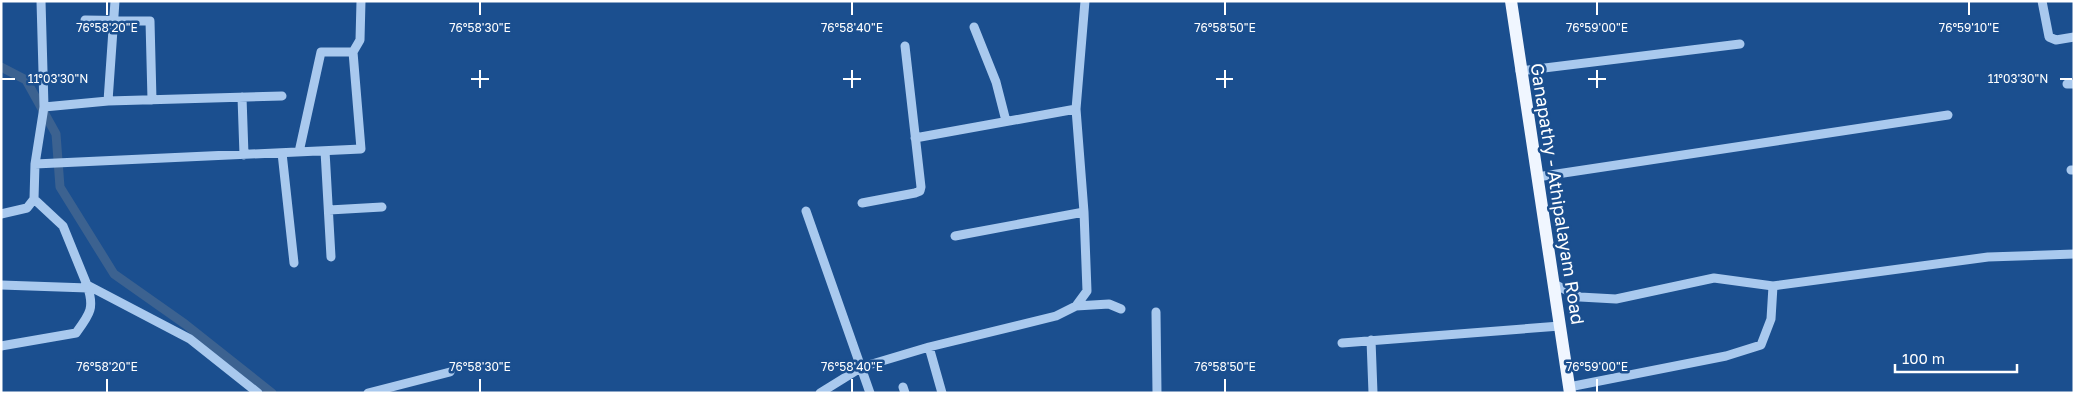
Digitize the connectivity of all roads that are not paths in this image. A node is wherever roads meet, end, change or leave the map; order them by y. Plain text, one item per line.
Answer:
1 (41, 1) edge
2 (114, 1) edge
3 (360, 1) edge
4 (1085, 1) edge
5 (1511, 1) edge
6 (2042, 1) edge
7 (85, 20) dead end
8 (113, 20) junction
9 (974, 27) dead end
10 (2074, 37) edge
11 (1740, 44) dead end
12 (905, 46) dead end
13 (353, 52) junction
14 (1520, 71) junction
15 (282, 96) dead end
16 (242, 97) junction
17 (152, 100) junction
18 (108, 102) junction
19 (44, 107) junction
20 (1076, 109) junction
21 (1948, 115) dead end
22 (1006, 121) junction
23 (915, 138) junction
24 (325, 151) junction
25 (299, 152) junction
26 (282, 153) junction
27 (244, 155) junction
28 (38, 164) junction
29 (1537, 177) junction
30 (34, 199) junction
31 (862, 202) dead end
32 (382, 207) dead end
33 (328, 210) junction
34 (806, 211) dead end
35 (1084, 212) junction
36 (1, 214) edge
37 (955, 236) dead end
38 (2074, 254) edge
39 (331, 257) dead end
40 (294, 263) dead end
41 (1554, 284) junction
42 (1, 285) edge
43 (88, 286) junction
44 (1773, 286) junction
45 (1076, 306) junction
46 (1121, 309) dead end
47 (1156, 312) dead end
48 (1560, 326) junction
49 (1372, 340) junction
50 (1342, 343) dead end
51 (1, 346) edge
52 (929, 347) junction
53 (862, 367) junction
54 (450, 372) dead end
55 (1570, 390) edge
56 (258, 393) edge
57 (368, 393) edge
58 (820, 393) edge
59 (870, 393) edge
60 (942, 393) edge
61 (1157, 393) edge
62 (1373, 393) edge

1 - 19 street
2 - 8 street
3 - 13 street
4 - 20 street
5 - 14 main road, Ganapathy - Athipalayam Road
6 - 10 street
7 - 8 street
8 - 17 street
8 - 18 street
9 - 22 street
11 - 14 street
12 - 23 street
13 - 24 street
13 - 25 street
14 - 29 main road, Ganapathy - Athipalayam Road
15 - 16 street
16 - 17 street
16 - 27 street
17 - 18 street
18 - 19 street
19 - 28 street
20 - 22 street
20 - 35 street
21 - 29 street
22 - 23 street
23 - 31 street
24 - 25 street
24 - 33 street
25 - 26 street
26 - 27 street
26 - 40 street
27 - 28 street
28 - 30 street
29 - 41 main road, Ganapathy - Athipalayam Road
30 - 36 street
30 - 43 street
32 - 33 street
33 - 39 street
34 - 53 street
35 - 37 street
35 - 45 street
38 - 44 street
41 - 44 street
41 - 48 main road, Ganapathy - Athipalayam Road
42 - 43 street
43 - 51 street
43 - 56 street
44 - 55 street
45 - 46 street
45 - 52 street
47 - 61 street
48 - 49 street
48 - 55 main road, Ganapathy - Athipalayam Road
49 - 50 street
49 - 62 street
52 - 53 street
52 - 60 street
53 - 58 street
53 - 59 street
54 - 57 street

